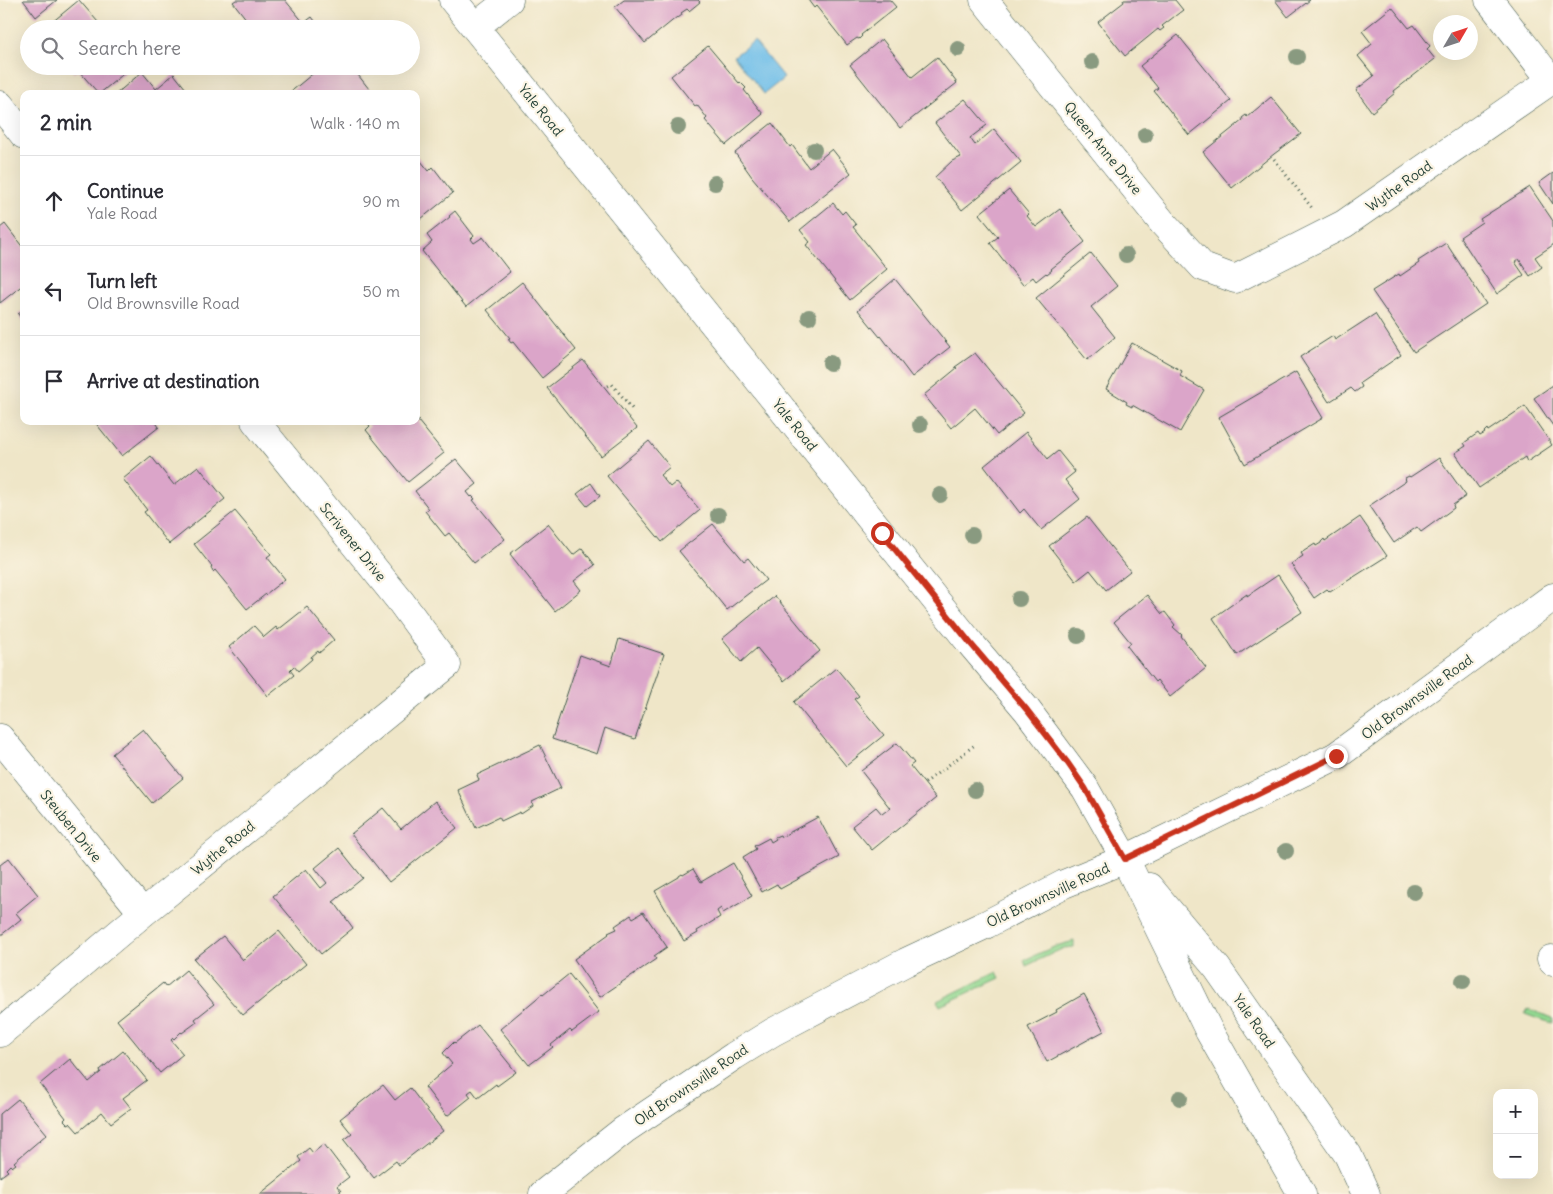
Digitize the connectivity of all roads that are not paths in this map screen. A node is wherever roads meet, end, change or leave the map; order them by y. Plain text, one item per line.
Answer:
1 (452, 0) edge
2 (509, 0) edge
3 (984, 0) edge
4 (1489, 0) edge
5 (475, 27) junction
6 (1552, 79) edge
7 (0, 105) edge
8 (20, 130) edge
9 (1236, 279) joint
10 (258, 425) edge
11 (1553, 597) edge
12 (448, 665) joint
13 (0, 738) edge
14 (1125, 859) junction
15 (142, 913) junction
16 (0, 1033) edge
17 (543, 1194) edge
18 (1302, 1194) edge
19 (1366, 1194) edge

1 - 5 main road, Yale Road
2 - 5 main road
3 - 9 main road, Queen Anne Drive
4 - 6 main road
5 - 14 main road, Yale Road
6 - 9 main road, Wythe Road
7 - 8 main road
10 - 12 main road, Scrivener Drive
11 - 14 main road, Old Brownsville Road
12 - 15 main road, Wythe Road
13 - 15 main road, Steuben Drive
14 - 17 main road, Old Brownsville Road
14 - 18 main road, Yale Road
14 - 19 main road, Yale Road
15 - 16 main road, Wythe Road

